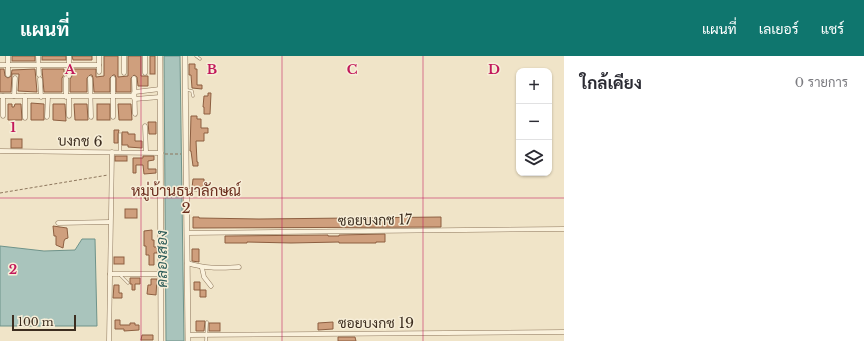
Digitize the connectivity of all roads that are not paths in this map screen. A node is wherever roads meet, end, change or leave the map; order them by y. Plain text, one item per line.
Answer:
1 (8, 56) edge
2 (38, 56) edge
3 (69, 56) edge
4 (99, 56) edge
5 (124, 56) edge
6 (145, 56) edge
7 (160, 56) edge
8 (185, 56) edge
9 (196, 56) edge
10 (200, 59) dead end
11 (0, 65) edge
12 (8, 65) junction
13 (39, 65) junction
14 (69, 65) junction
15 (99, 65) junction
16 (99, 72) dead end
17 (124, 73) dead end
18 (145, 73) dead end
19 (8, 74) dead end
20 (15, 78) dead end
21 (90, 78) dead end
22 (113, 78) dead end
23 (134, 78) dead end
24 (160, 89) junction
25 (185, 90) junction
26 (135, 92) junction
27 (1, 96) edge
28 (14, 96) junction
29 (25, 96) junction
30 (41, 96) junction
31 (193, 96) dead end
32 (48, 97) junction
33 (68, 97) junction
34 (90, 97) junction
35 (113, 97) junction
36 (160, 97) junction
37 (133, 98) junction
38 (135, 114) dead end
39 (3, 116) dead end
40 (69, 116) dead end
41 (91, 117) dead end
42 (113, 117) dead end
43 (25, 118) dead end
44 (47, 118) dead end
45 (145, 126) dead end
46 (120, 134) dead end
47 (0, 151) edge
48 (112, 152) junction
49 (120, 152) junction
50 (146, 152) junction
51 (162, 153) junction
52 (186, 190) junction
53 (205, 190) dead end
54 (110, 222) junction
55 (58, 223) dead end
56 (564, 229) edge
57 (187, 233) junction
58 (187, 263) junction
59 (239, 267) dead end
60 (202, 268) junction
61 (110, 274) junction
62 (120, 274) junction
63 (161, 274) junction
64 (128, 283) dead end
65 (211, 286) dead end
66 (207, 322) dead end
67 (564, 332) edge
68 (188, 335) junction
69 (207, 335) junction
70 (109, 341) edge
71 (161, 341) edge
72 (188, 341) edge
73 (206, 341) edge

1 - 12 street
2 - 13 street
3 - 14 street
4 - 15 street
5 - 17 street
6 - 18 street
7 - 24 street
8 - 25 street
9 - 10 lane
11 - 12 street
12 - 13 street
12 - 19 street
13 - 14 street
13 - 30 street
14 - 15 street
14 - 33 street
15 - 16 street
20 - 28 street
21 - 34 street
22 - 35 street
23 - 26 street
24 - 26 street
24 - 36 street
25 - 31 lane
25 - 52 street
26 - 37 street
27 - 28 street
27 - 39 street
28 - 29 street
29 - 30 street
29 - 43 street
30 - 32 street
32 - 33 street
32 - 44 street
33 - 34 street
33 - 40 street
34 - 35 street
34 - 41 street
35 - 37 street
35 - 42 street
36 - 37 street
36 - 51 street
37 - 38 street
45 - 50 street
46 - 49 lane
47 - 48 street, บงกช 6
48 - 49 street, บงกช 6
48 - 54 street
49 - 50 street, บงกช 6
50 - 51 street, บงกช 6
51 - 63 street
52 - 53 lane
52 - 57 street
54 - 55 street
54 - 61 street
56 - 57 street, ซอยบงกช 17
57 - 58 street
58 - 60 street
58 - 68 street
59 - 60 street
60 - 65 street
61 - 62 street
61 - 70 street
62 - 63 street
62 - 64 lane
63 - 71 street
66 - 69 lane
67 - 69 street, ซอยบงกช 19
68 - 69 street, ซอยบงกช 19
68 - 72 street
69 - 73 lane

